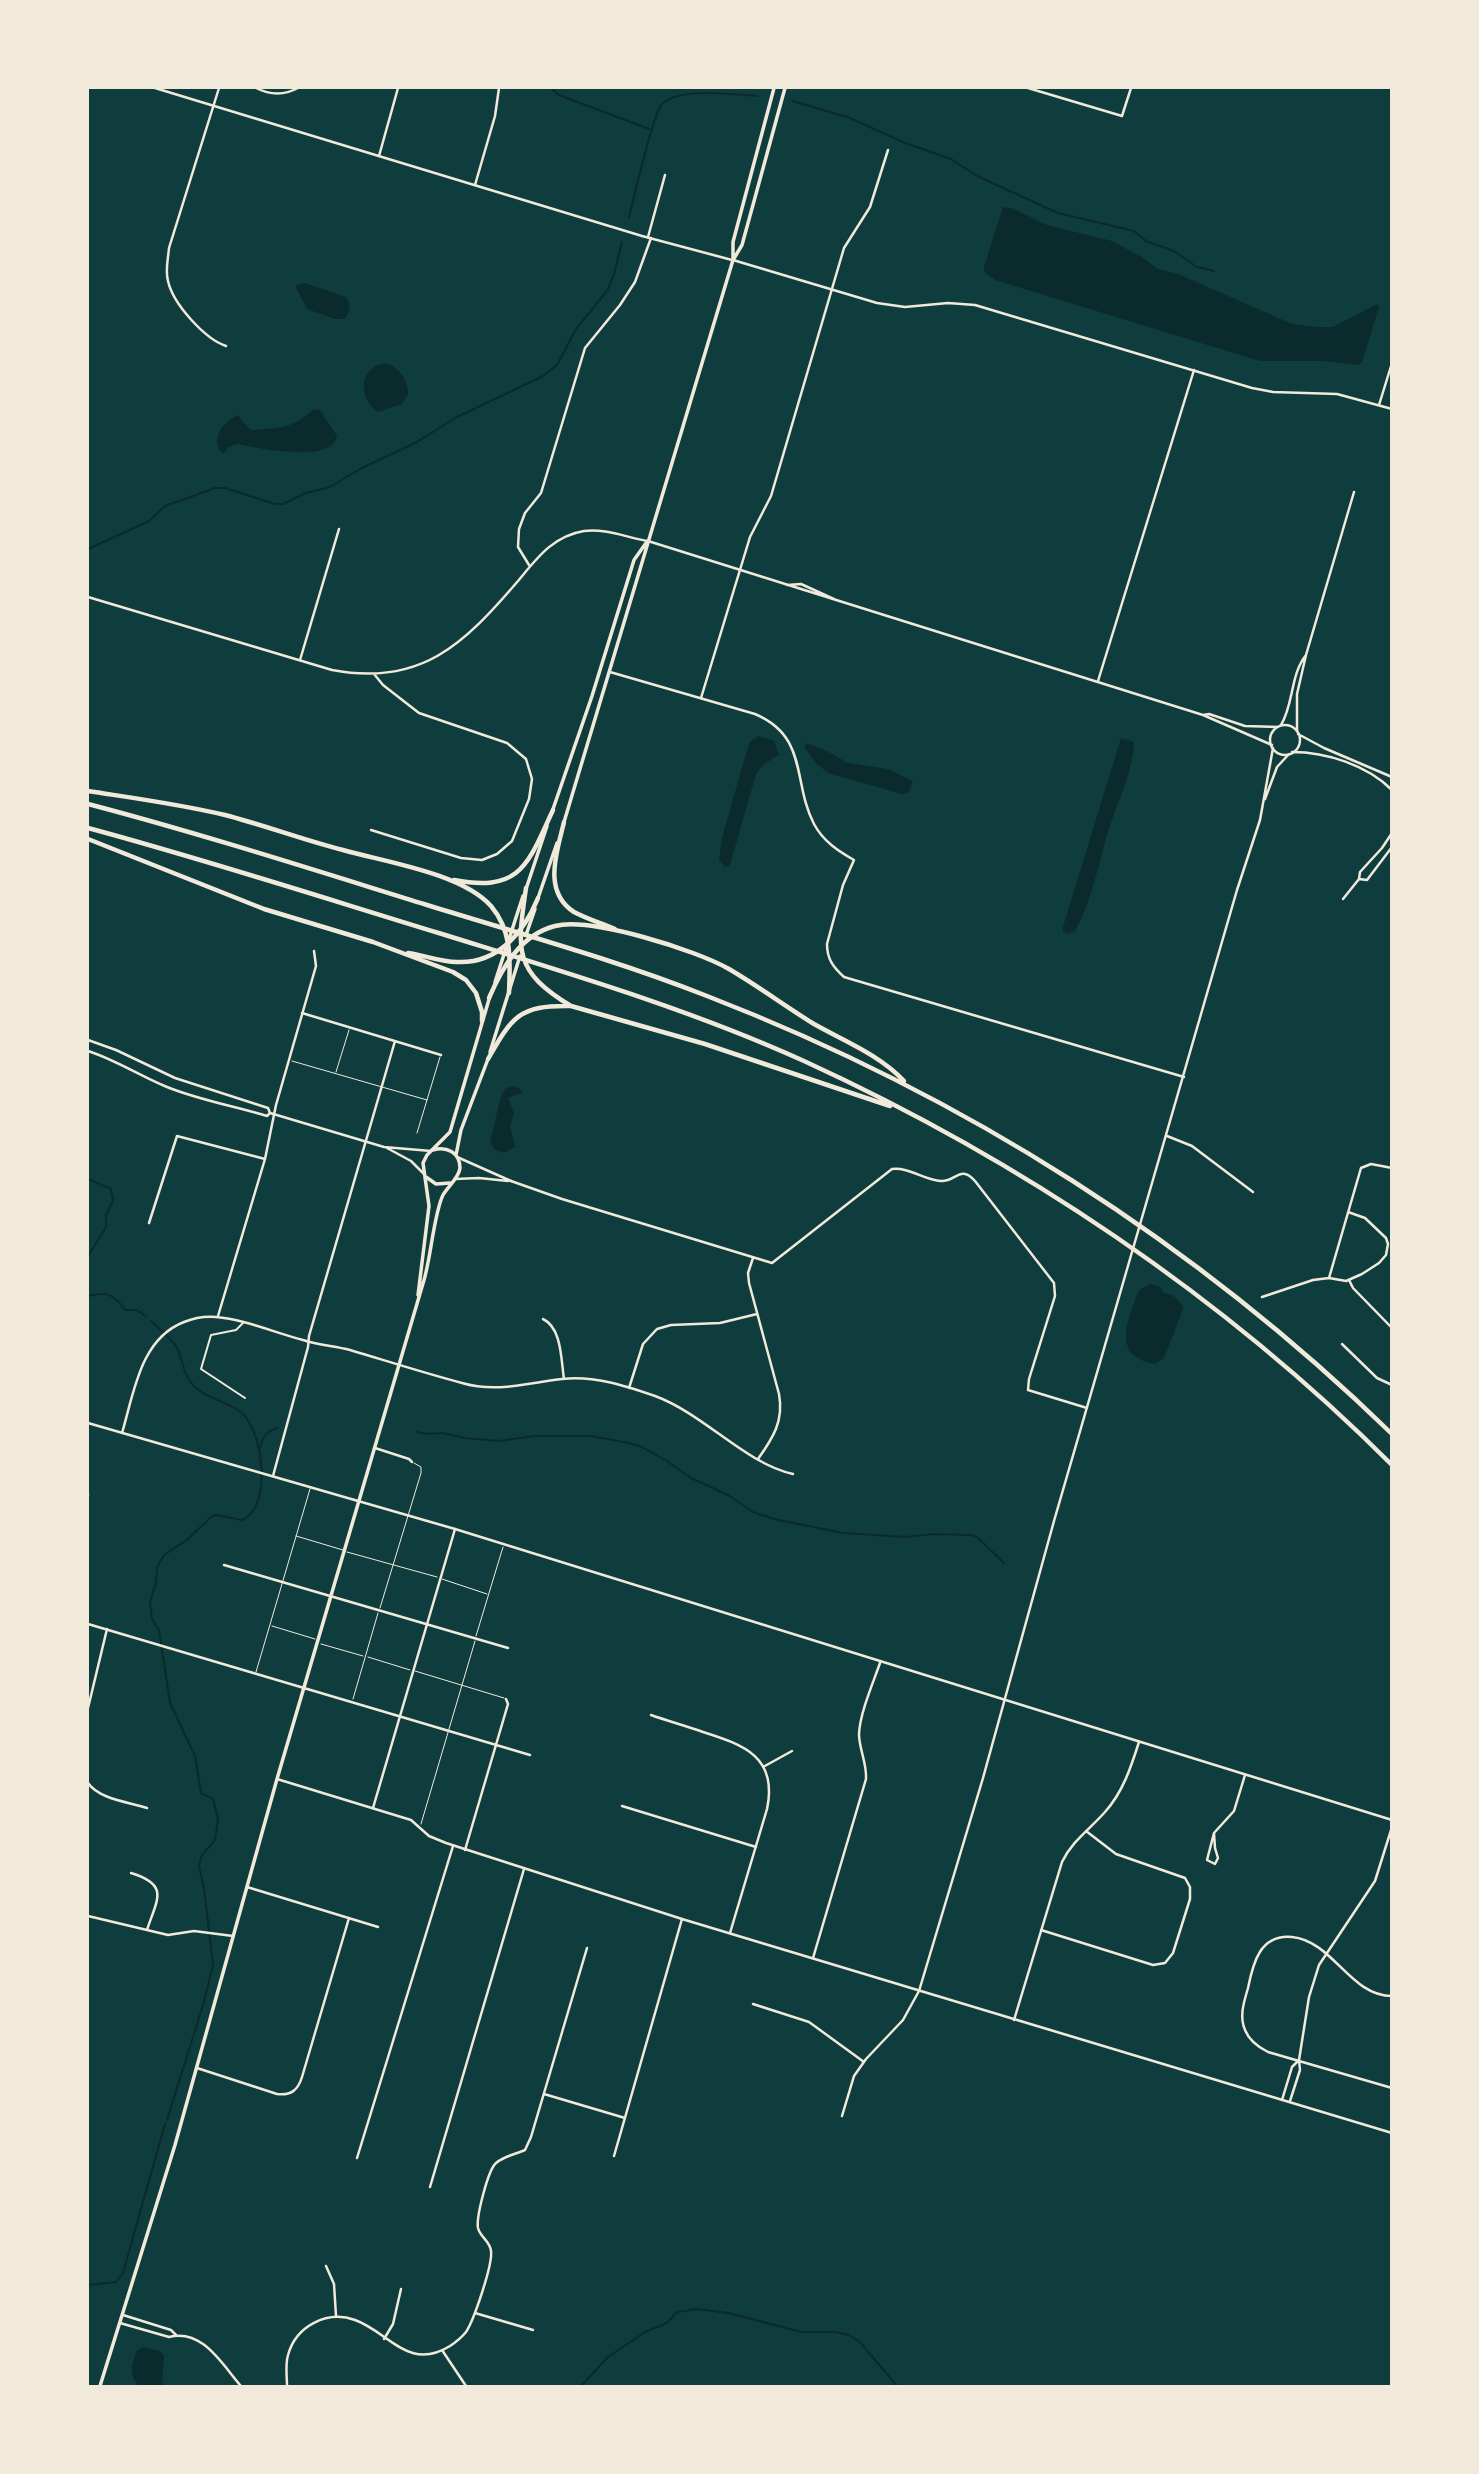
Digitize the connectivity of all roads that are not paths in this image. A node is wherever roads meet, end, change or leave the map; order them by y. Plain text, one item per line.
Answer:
1 (155, 88) edge
2 (219, 88) edge
3 (256, 88) edge
4 (298, 88) edge
5 (398, 88) edge
6 (499, 88) edge
7 (774, 88) edge
8 (785, 88) edge
9 (1028, 88) edge
10 (1131, 88) edge
11 (212, 105) junction
12 (888, 150) dead end
13 (379, 156) junction
14 (665, 175) dead end
15 (475, 185) junction
16 (649, 238) junction
17 (733, 260) junction
18 (831, 290) junction
19 (226, 346) dead end
20 (1391, 363) edge
21 (1194, 370) junction
22 (1379, 405) junction
23 (1391, 409) edge
24 (1353, 492) dead end
25 (339, 529) dead end
26 (648, 541) junction
27 (530, 566) junction
28 (739, 570) junction
29 (784, 585) junction
30 (88, 597) edge
31 (846, 605) junction
32 (1306, 655) junction
33 (300, 661) junction
34 (610, 673) junction
35 (374, 674) junction
36 (1098, 681) junction
37 (701, 698) junction
38 (1203, 715) junction
39 (1279, 726) junction
40 (1298, 732) junction
41 (1272, 747) junction
42 (1291, 753) junction
43 (1391, 778) edge
44 (1391, 790) edge
45 (88, 791) edge
46 (1265, 799) junction
47 (88, 804) edge
48 (553, 810) junction
49 (564, 822) junction
50 (88, 828) edge
51 (371, 831) dead end
52 (1391, 833) edge
53 (88, 839) edge
54 (1391, 847) edge
55 (449, 878) junction
56 (1359, 879) junction
57 (526, 888) junction
58 (538, 898) junction
59 (1343, 899) dead end
60 (519, 933) junction
61 (625, 933) junction
62 (509, 942) junction
63 (522, 948) junction
64 (314, 951) dead end
65 (397, 951) junction
66 (510, 958) junction
67 (509, 993) junction
68 (489, 998) junction
69 (570, 1006) junction
70 (302, 1013) junction
71 (482, 1021) junction
72 (349, 1027) junction
73 (88, 1040) edge
74 (395, 1041) junction
75 (88, 1051) edge
76 (441, 1055) joint
77 (488, 1059) junction
78 (288, 1060) junction
79 (335, 1074) junction
80 (1184, 1077) junction
81 (907, 1084) junction
82 (382, 1087) junction
83 (427, 1100) junction
84 (898, 1108) junction
85 (272, 1114) junction
86 (417, 1133) dead end
87 (1167, 1136) junction
88 (367, 1142) junction
89 (384, 1147) junction
90 (432, 1150) junction
91 (456, 1156) junction
92 (265, 1159) junction
93 (1391, 1168) edge
94 (424, 1174) junction
95 (454, 1180) junction
96 (511, 1181) junction
97 (1253, 1192) dead end
98 (1348, 1212) junction
99 (149, 1223) dead end
100 (753, 1258) junction
101 (1329, 1278) junction
102 (1349, 1280) junction
103 (1262, 1297) dead end
104 (416, 1308) junction
105 (757, 1314) junction
106 (218, 1317) junction
107 (1391, 1317) edge
108 (543, 1319) dead end
109 (1387, 1322) junction
110 (243, 1323) junction
111 (1391, 1328) edge
112 (309, 1342) junction
113 (1342, 1344) dead end
114 (399, 1366) junction
115 (564, 1379) junction
116 (1391, 1385) edge
117 (629, 1388) junction
118 (245, 1398) dead end
119 (1087, 1408) junction
120 (88, 1423) edge
121 (122, 1433) junction
122 (1391, 1434) edge
123 (375, 1448) junction
124 (758, 1459) junction
125 (412, 1462) joint
126 (1391, 1465) edge
127 (793, 1474) dead end
128 (273, 1476) junction
129 (311, 1487) junction
130 (359, 1501) junction
131 (408, 1515) junction
132 (455, 1529) junction
133 (296, 1536) junction
134 (503, 1545) junction
135 (345, 1551) junction
136 (393, 1564) junction
137 (224, 1565) dead end
138 (441, 1578) junction
139 (283, 1582) junction
140 (489, 1595) junction
141 (331, 1596) junction
142 (379, 1610) junction
143 (88, 1624) edge
144 (428, 1625) junction
145 (270, 1626) junction
146 (107, 1629) junction
147 (476, 1639) junction
148 (317, 1642) junction
149 (508, 1648) dead end
150 (365, 1657) junction
151 (880, 1662) junction
152 (414, 1671) junction
153 (256, 1673) junction
154 (462, 1685) junction
155 (304, 1687) junction
156 (506, 1699) joint
157 (352, 1701) junction
158 (1005, 1701) junction
159 (88, 1708) edge
160 (400, 1715) junction
161 (651, 1715) dead end
162 (448, 1730) junction
163 (1139, 1742) junction
164 (495, 1744) junction
165 (792, 1751) dead end
166 (530, 1755) dead end
167 (763, 1767) junction
168 (1245, 1775) junction
169 (277, 1779) junction
170 (88, 1783) edge
171 (622, 1806) dead end
172 (147, 1808) dead end
173 (373, 1808) junction
174 (1391, 1820) edge
175 (420, 1827) junction
176 (1391, 1827) edge
177 (1086, 1831) junction
178 (1214, 1833) junction
179 (453, 1846) junction
180 (756, 1847) junction
181 (465, 1850) junction
182 (524, 1869) junction
183 (131, 1873) dead end
184 (247, 1887) junction
185 (88, 1916) edge
186 (349, 1919) junction
187 (682, 1919) junction
188 (378, 1927) dead end
189 (147, 1930) junction
190 (1041, 1930) junction
191 (730, 1933) junction
192 (233, 1936) junction
193 (587, 1948) dead end
194 (1325, 1954) junction
195 (813, 1958) junction
196 (919, 1991) junction
197 (1391, 1996) edge
198 (753, 2004) dead end
199 (1014, 2020) junction
200 (1298, 2060) junction
201 (864, 2062) junction
202 (197, 2068) junction
203 (1391, 2088) edge
204 (544, 2094) junction
205 (1282, 2100) junction
206 (1290, 2102) junction
207 (842, 2116) dead end
208 (625, 2118) junction
209 (1391, 2133) edge
210 (614, 2156) dead end
211 (357, 2158) dead end
212 (430, 2187) dead end
213 (326, 2266) dead end
214 (401, 2289) dead end
215 (475, 2313) junction
216 (122, 2315) junction
217 (336, 2316) junction
218 (120, 2323) junction
219 (533, 2330) dead end
220 (176, 2335) junction
221 (384, 2339) junction
222 (442, 2350) junction
223 (100, 2386) edge
224 (241, 2386) edge
225 (287, 2386) edge
226 (466, 2386) edge

1 - 11 street
2 - 11 street
3 - 4 street
5 - 13 street
6 - 15 street
7 - 17 main road
8 - 17 main road
9 - 10 street
11 - 13 street
11 - 19 street
12 - 18 street
13 - 15 street
14 - 16 street
15 - 16 street
16 - 17 street
16 - 27 street
17 - 18 street
17 - 26 main road
18 - 21 street
18 - 28 street
20 - 22 street
21 - 22 street
21 - 36 street
22 - 23 street
24 - 32 street
25 - 33 street
26 - 27 street
26 - 28 street
26 - 34 main road
26 - 48 main road
27 - 35 street
28 - 29 street
28 - 37 street
29 - 31 street
29 - 31 street
30 - 33 street
31 - 36 street
32 - 39 street
32 - 40 street
33 - 35 street
34 - 37 street
34 - 49 main road
35 - 51 street
36 - 38 street
37 - 80 street
38 - 39 street
38 - 41 street
39 - 40 street
39 - 41 street
40 - 42 street
40 - 43 street
41 - 42 street
41 - 46 street
42 - 44 street
42 - 46 street
45 - 55 highway
46 - 80 street
47 - 81 highway
48 - 55 highway
48 - 57 main road
49 - 58 main road
49 - 61 highway
50 - 84 highway
52 - 56 street
53 - 65 highway
54 - 56 street
55 - 62 highway
56 - 59 street
57 - 60 highway
57 - 62 main road
58 - 60 highway
58 - 63 main road
60 - 62 highway
60 - 63 highway
61 - 63 highway
61 - 81 highway
62 - 65 highway
62 - 66 highway
62 - 68 main road
63 - 66 highway
63 - 67 main road
63 - 69 highway
64 - 70 street
65 - 71 highway
66 - 67 highway
66 - 68 highway
67 - 77 main road
68 - 71 main road
69 - 77 highway
69 - 84 highway
70 - 72 street
70 - 78 street
71 - 90 main road
72 - 74 street
72 - 79 lane
73 - 85 street
74 - 76 street
74 - 82 street
75 - 85 street
76 - 83 lane
77 - 91 main road
78 - 79 lane
78 - 85 street
79 - 82 lane
80 - 87 street
81 - 122 highway
82 - 83 lane
82 - 88 street
83 - 86 lane
84 - 126 highway
85 - 88 street
85 - 92 street
87 - 97 street
87 - 119 street
88 - 89 street
88 - 112 street
89 - 90 street
89 - 94 street
90 - 91 main road
90 - 94 main road
91 - 95 main road
91 - 96 street
92 - 99 street
92 - 106 street
93 - 98 street
94 - 95 main road
94 - 104 main road
95 - 96 street
95 - 104 main road
96 - 100 street
98 - 101 street
98 - 102 street
100 - 105 street
100 - 119 street
101 - 102 street
101 - 103 street
102 - 109 street
104 - 114 main road
105 - 117 street
105 - 124 street
106 - 110 street
106 - 121 street
107 - 109 street
108 - 115 street
109 - 111 street
110 - 112 street
110 - 118 street
112 - 114 street
112 - 128 street
113 - 116 street
114 - 115 street
114 - 123 main road
115 - 117 street
117 - 124 street
119 - 158 street
120 - 121 street
121 - 128 street
123 - 125 street
123 - 130 main road
124 - 127 street
125 - 131 lane
128 - 129 street
129 - 130 street
129 - 133 lane
130 - 131 street
130 - 135 main road
131 - 132 street
131 - 136 lane
132 - 134 street
132 - 138 street
133 - 135 lane
133 - 139 lane
134 - 140 lane
134 - 151 street
135 - 136 lane
135 - 141 main road
136 - 138 lane
136 - 142 lane
137 - 139 street
138 - 140 lane
138 - 144 street
139 - 141 street
139 - 145 lane
140 - 147 lane
141 - 142 street
141 - 148 main road
142 - 144 street
142 - 150 lane
143 - 146 street
144 - 147 street
144 - 152 street
145 - 148 lane
145 - 153 lane
146 - 153 street
146 - 159 street
147 - 149 street
147 - 154 lane
148 - 150 lane
148 - 155 main road
150 - 152 lane
150 - 157 lane
151 - 158 street
151 - 195 street
152 - 154 lane
152 - 160 street
153 - 155 street
154 - 156 lane
154 - 162 lane
155 - 157 street
155 - 169 main road
156 - 164 street
157 - 160 street
158 - 163 street
158 - 196 street
160 - 162 street
160 - 173 street
161 - 167 street
162 - 164 street
162 - 175 lane
163 - 168 street
163 - 177 street
164 - 166 street
164 - 181 street
165 - 167 street
167 - 180 street
168 - 174 street
168 - 178 street
169 - 173 street
169 - 184 main road
170 - 172 street
171 - 180 street
173 - 175 street
175 - 179 street
176 - 194 street
177 - 190 street
177 - 190 street
178 - 178 street
179 - 181 street
179 - 211 street
180 - 191 street
181 - 182 street
182 - 187 street
182 - 212 street
183 - 189 street
184 - 186 street
184 - 192 main road
185 - 189 street
186 - 188 street
186 - 202 street
187 - 191 street
187 - 208 street
189 - 192 street
190 - 199 street
191 - 195 street
192 - 202 main road
193 - 204 street
194 - 197 street
194 - 200 street
194 - 200 street
195 - 196 street
196 - 199 street
196 - 201 street
198 - 201 street
199 - 205 street
200 - 203 street
200 - 205 street
200 - 206 street
201 - 207 street
202 - 216 main road
204 - 208 street
204 - 215 street
205 - 206 street
206 - 209 street
208 - 210 street
213 - 217 street
214 - 221 street
215 - 219 street
215 - 222 street
216 - 218 main road
216 - 220 street
217 - 221 street
217 - 225 street
218 - 220 street
218 - 223 main road
220 - 224 street
221 - 222 street
222 - 226 street

